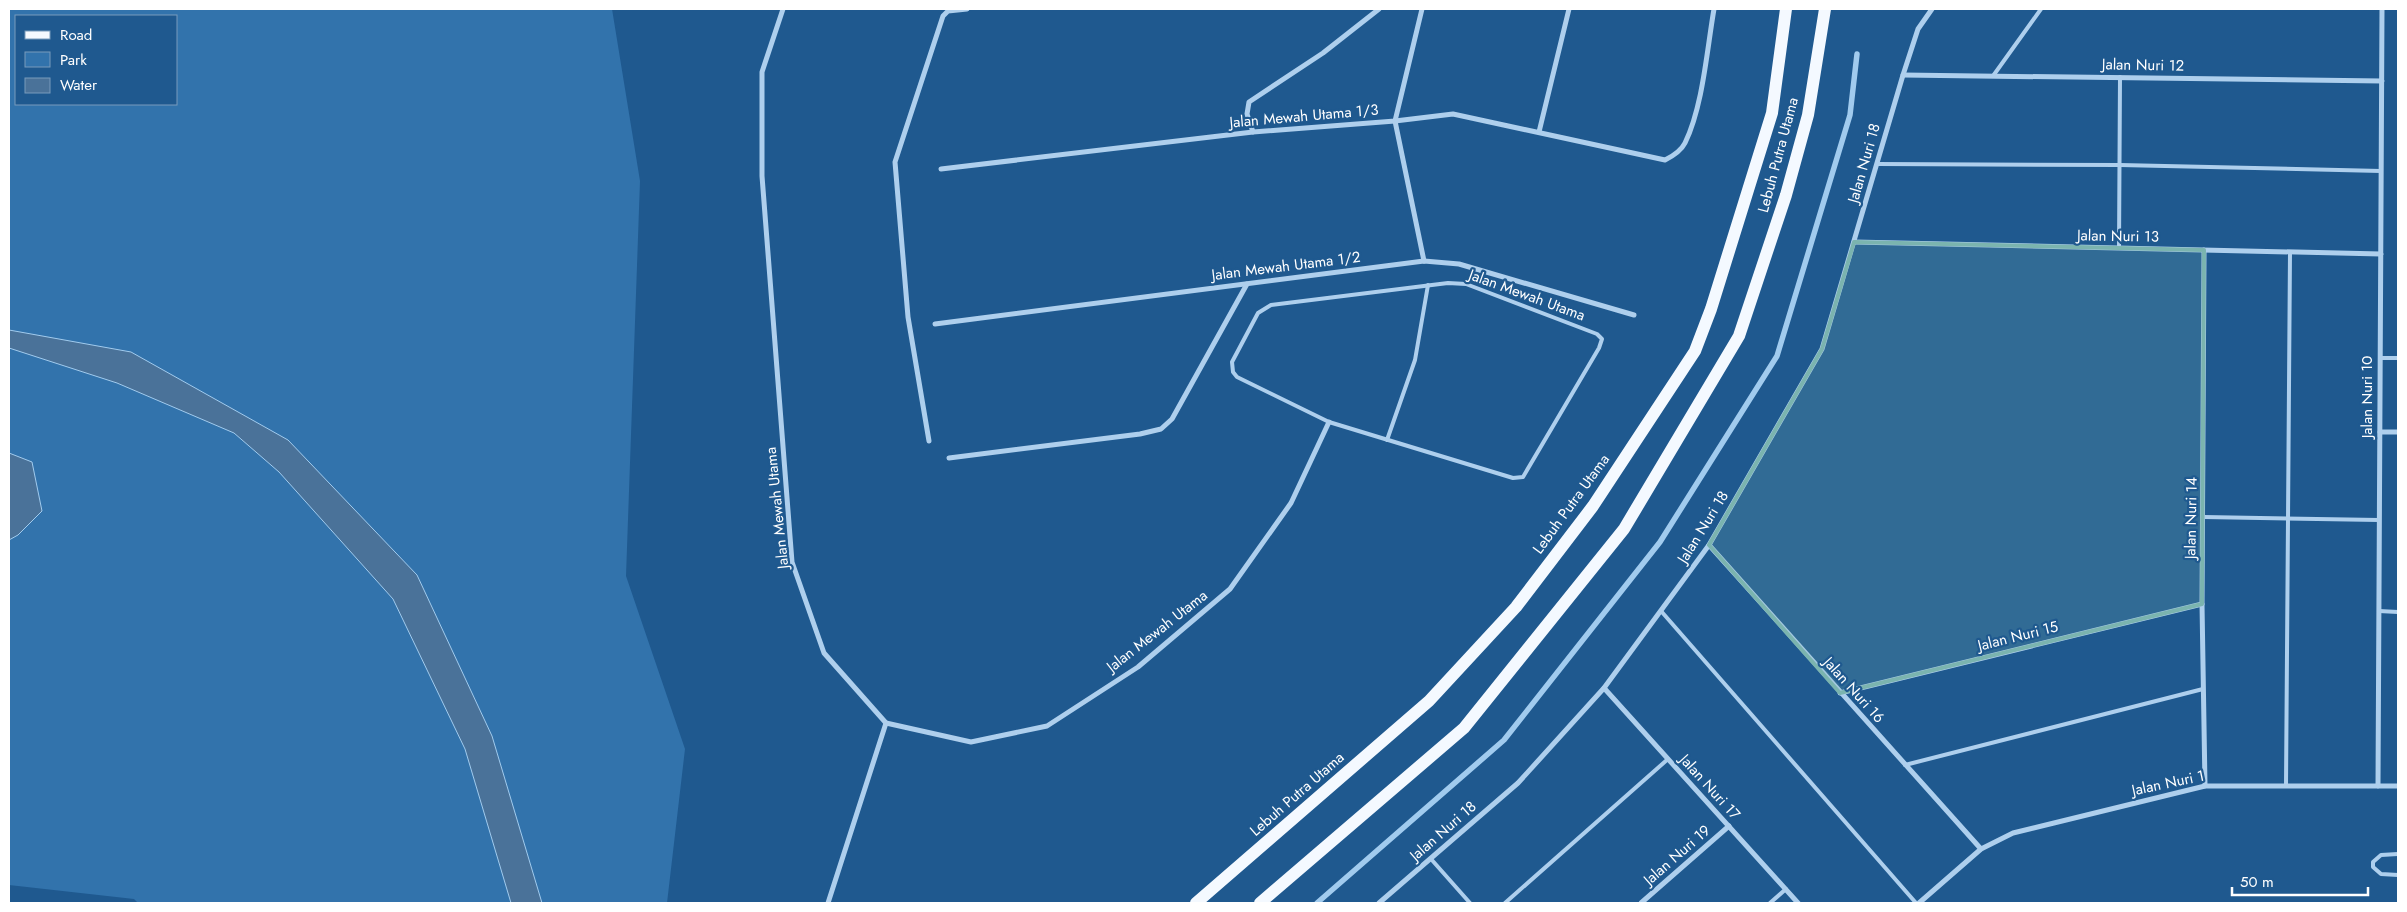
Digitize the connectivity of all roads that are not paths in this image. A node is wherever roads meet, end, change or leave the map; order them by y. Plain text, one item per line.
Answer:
1 (783, 9) edge
2 (967, 9) edge
3 (1379, 9) edge
4 (1422, 9) edge
5 (1569, 9) edge
6 (1714, 9) edge
7 (1786, 9) edge
8 (1825, 9) edge
9 (1932, 9) edge
10 (2041, 9) edge
11 (2382, 9) edge
12 (1903, 75) junction
13 (1993, 76) junction
14 (2120, 77) junction
15 (2382, 81) junction
16 (1395, 121) junction
17 (1253, 132) junction
18 (1539, 132) junction
19 (1877, 164) junction
20 (2120, 165) junction
21 (941, 169) dead end
22 (2381, 171) junction
23 (1854, 242) junction
24 (2119, 248) junction
25 (2204, 250) junction
26 (2290, 252) junction
27 (2381, 254) junction
28 (1424, 261) junction
29 (1247, 284) junction
30 (1428, 285) junction
31 (1634, 314) dead end
32 (935, 324) dead end
33 (2380, 358) junction
34 (2398, 358) edge
35 (1329, 422) junction
36 (2380, 432) junction
37 (2398, 432) edge
38 (1387, 440) junction
39 (929, 441) dead end
40 (949, 458) dead end
41 (2204, 517) junction
42 (2288, 520) junction
43 (2380, 520) junction
44 (1709, 546) junction
45 (2202, 604) junction
46 (1661, 611) junction
47 (2379, 611) junction
48 (2398, 612) edge
49 (1604, 688) junction
50 (2203, 689) junction
51 (1840, 693) junction
52 (886, 723) junction
53 (1668, 759) junction
54 (1904, 765) junction
55 (2204, 786) junction
56 (2286, 786) junction
57 (2378, 786) junction
58 (2398, 786) edge
59 (1729, 826) junction
60 (1981, 849) junction
61 (2398, 854) edge
62 (1431, 859) junction
63 (2398, 876) edge
64 (1786, 889) junction
65 (828, 903) edge
66 (1196, 903) edge
67 (1260, 903) edge
68 (1379, 903) edge
69 (1470, 903) edge
70 (1505, 903) edge
71 (1642, 903) edge
72 (1770, 903) edge
73 (1798, 903) edge
74 (1918, 903) edge

1 - 52 street, Jalan Mewah Utama
2 - 39 street
3 - 17 street
4 - 16 street
5 - 18 street
6 - 18 street, Jalan Mewah Utama 1/3
7 - 66 main road, Lebuh Putra Utama
8 - 67 main road, Lebuh Putra Utama
9 - 12 street
10 - 13 lane
11 - 15 street, Jalan Nuri 10
12 - 13 street, Jalan Nuri 12
12 - 19 street, Jalan Nuri 18
13 - 14 street, Jalan Nuri 12
14 - 15 street, Jalan Nuri 12
14 - 20 lane
15 - 22 street, Jalan Nuri 10
16 - 17 street, Jalan Mewah Utama 1/3
16 - 18 street, Jalan Mewah Utama 1/3
16 - 28 street
17 - 21 street, Jalan Mewah Utama 1/3
19 - 20 lane
19 - 23 street, Jalan Nuri 18
20 - 22 lane
20 - 24 lane
22 - 27 street, Jalan Nuri 10
23 - 24 street, Jalan Nuri 13
23 - 44 street, Jalan Nuri 18
24 - 25 street, Jalan Nuri 13
25 - 26 street, Jalan Nuri 13
25 - 41 street, Jalan Nuri 14
26 - 27 street, Jalan Nuri 13
26 - 42 lane
27 - 33 street, Jalan Nuri 10
28 - 29 street, Jalan Mewah Utama 1/2
28 - 31 street, Jalan Mewah Utama 1/2
29 - 32 street, Jalan Mewah Utama 1/2
29 - 40 street
30 - 35 lane, Jalan Mewah Utama
30 - 38 lane
30 - 38 lane, Jalan Mewah Utama
33 - 34 lane
33 - 36 street, Jalan Nuri 10
35 - 38 lane, Jalan Mewah Utama
35 - 52 street, Jalan Mewah Utama
36 - 37 street
36 - 43 street, Jalan Nuri 10
41 - 42 lane
41 - 45 street, Jalan Nuri 14
42 - 43 lane
42 - 56 lane
43 - 47 street, Jalan Nuri 10
44 - 46 street, Jalan Nuri 18
44 - 51 street, Jalan Nuri 16
45 - 50 street, Jalan Nuri 14
45 - 51 street, Jalan Nuri 15
46 - 49 street, Jalan Nuri 18
46 - 74 lane
47 - 48 lane
47 - 57 street, Jalan Nuri 10
49 - 53 street, Jalan Nuri 17
49 - 62 street, Jalan Nuri 18
50 - 54 lane
50 - 55 street, Jalan Nuri 14
51 - 54 street, Jalan Nuri 16
52 - 65 street
53 - 59 street, Jalan Nuri 17
53 - 70 lane
54 - 60 street, Jalan Nuri 16
55 - 56 street, Jalan Nuri 1
55 - 60 street, Jalan Nuri 1
56 - 57 street, Jalan Nuri 1
57 - 58 street, Jalan Nuri 1
59 - 64 street, Jalan Nuri 17
59 - 71 street, Jalan Nuri 19
60 - 74 street, Jalan Nuri 1
61 - 63 lane
62 - 68 street, Jalan Nuri 18
62 - 69 lane
64 - 72 lane
64 - 73 street, Jalan Nuri 17

